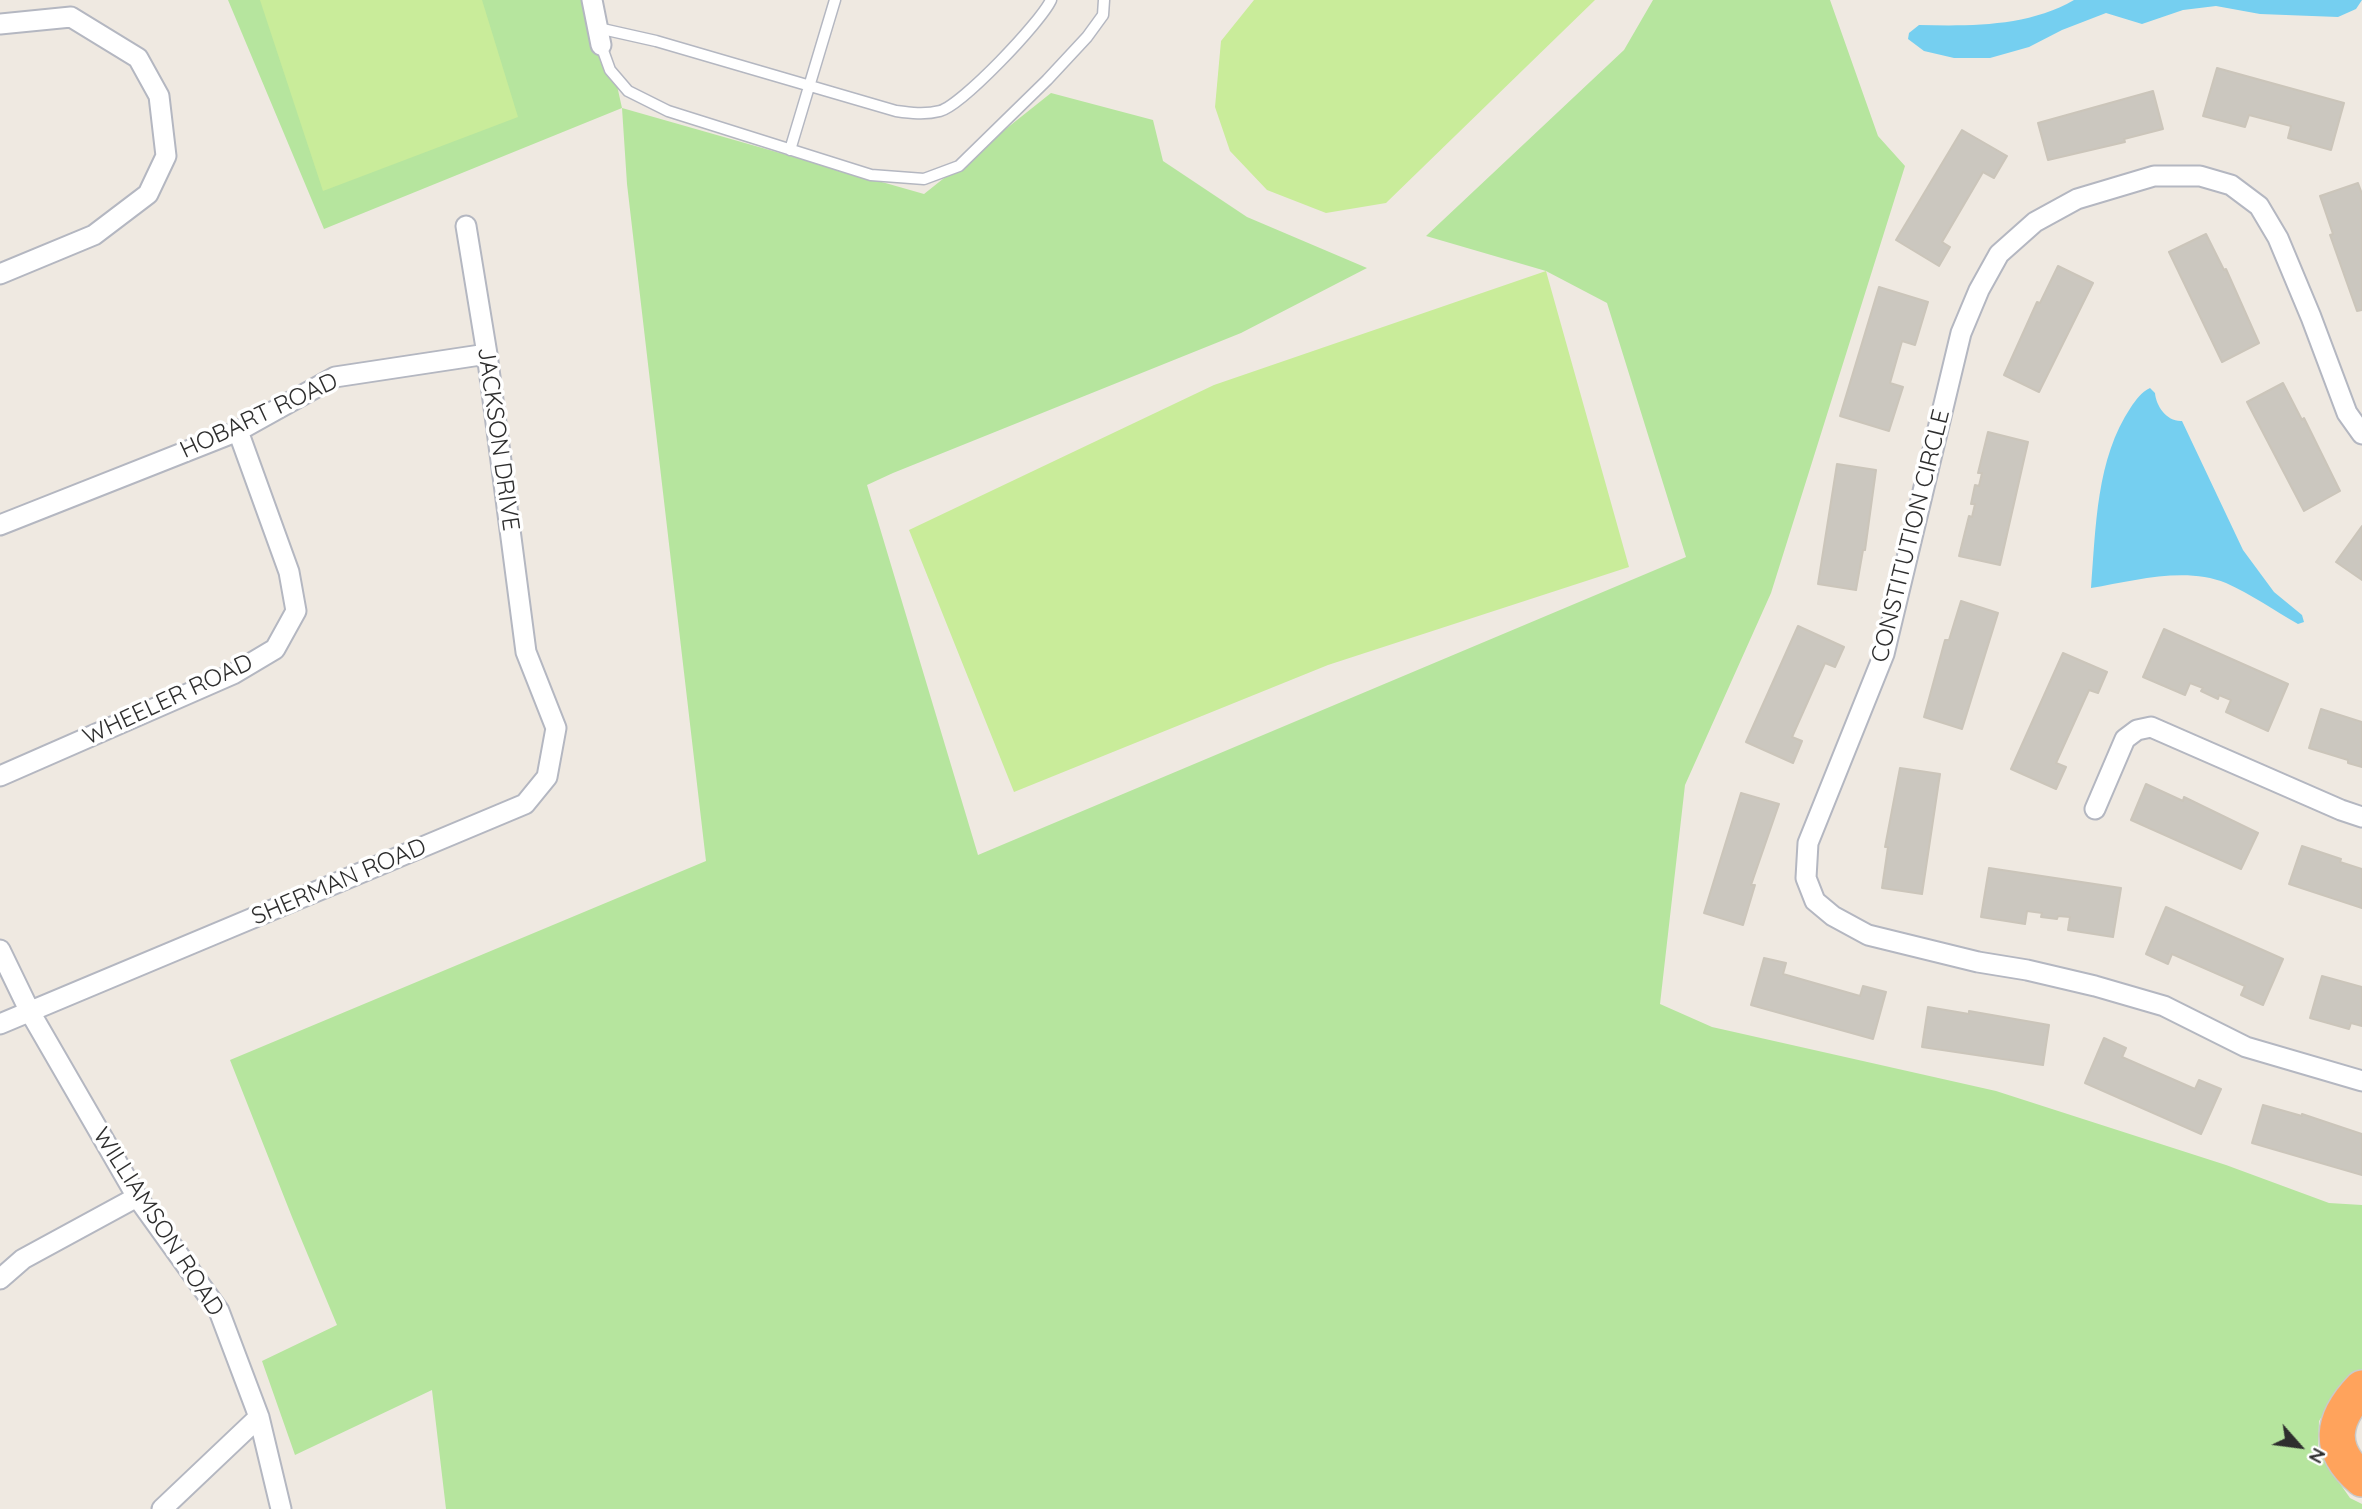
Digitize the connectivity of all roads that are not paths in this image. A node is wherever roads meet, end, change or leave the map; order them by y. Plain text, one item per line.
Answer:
1 (592, 0) edge
2 (835, 0) edge
3 (1051, 0) edge
4 (1104, 0) edge
5 (0, 24) edge
6 (599, 36) junction
7 (810, 86) junction
8 (790, 150) junction
9 (467, 226) dead end
10 (0, 274) edge
11 (486, 354) junction
12 (237, 431) junction
13 (2362, 434) edge
14 (0, 525) edge
15 (526, 652) joint
16 (0, 776) edge
17 (2095, 809) dead end
18 (2362, 817) edge
19 (0, 950) edge
20 (30, 1012) junction
21 (0, 1024) edge
22 (2362, 1081) edge
23 (136, 1197) junction
24 (0, 1279) edge
25 (2362, 1388) edge
26 (259, 1417) junction
27 (2362, 1479) edge
28 (162, 1509) edge
29 (281, 1509) edge

1 - 6 street
2 - 7 lane
3 - 7 lane
4 - 8 lane
5 - 10 street
6 - 7 lane
6 - 8 lane
7 - 8 lane
9 - 11 street, JACKSON DRIVE
11 - 12 street, HOBART ROAD
11 - 15 street, JACKSON DRIVE
12 - 14 street, HOBART ROAD
12 - 16 street, WHEELER ROAD
13 - 22 street, CONSTITUTION CIRCLE
15 - 20 street, SHERMAN ROAD
17 - 18 street
19 - 20 street, WILLIAMSON ROAD
20 - 21 street, SHERMAN ROAD
20 - 23 street, WILLIAMSON ROAD
23 - 24 street
23 - 26 street, WILLIAMSON ROAD
25 - 27 highway
26 - 28 street
26 - 29 street, WILLIAMSON ROAD

